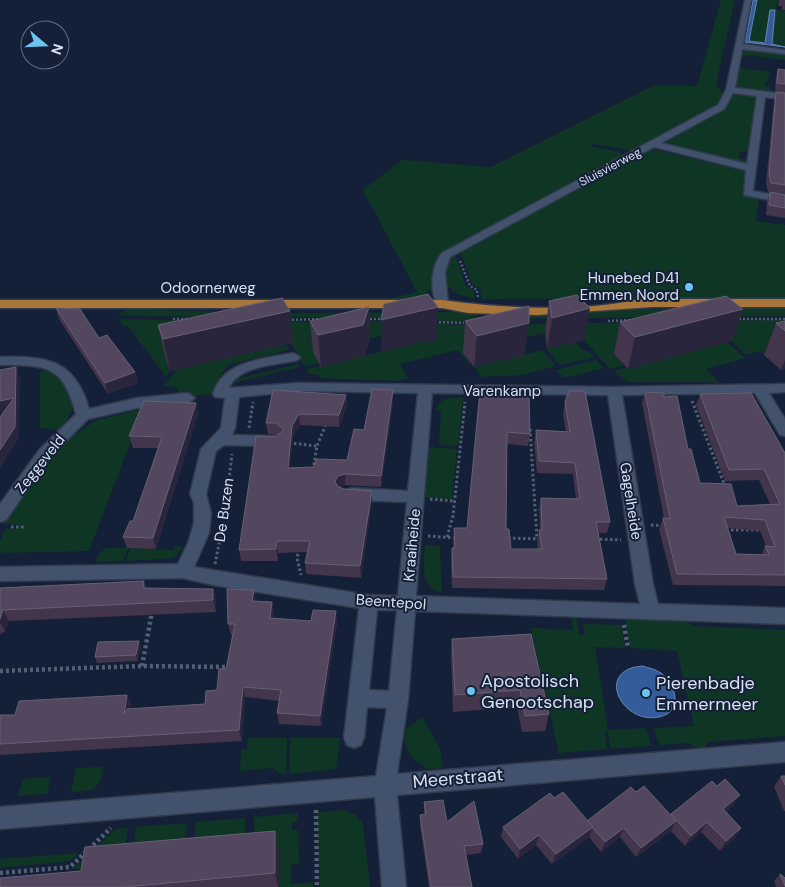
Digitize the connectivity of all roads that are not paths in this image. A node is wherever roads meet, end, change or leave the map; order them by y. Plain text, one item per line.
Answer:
1 (748, 0) edge
2 (738, 46) junction
3 (785, 52) edge
4 (730, 90) junction
5 (762, 94) junction
6 (785, 97) edge
7 (654, 144) junction
8 (751, 168) junction
9 (785, 200) edge
10 (785, 303) edge
11 (0, 304) edge
12 (443, 304) junction
13 (292, 357) dead end
14 (0, 361) edge
15 (785, 388) edge
16 (760, 389) junction
17 (425, 390) junction
18 (614, 391) junction
19 (227, 392) junction
20 (188, 398) dead end
21 (83, 415) junction
22 (785, 431) edge
23 (235, 439) junction
24 (276, 441) edge
25 (346, 493) edge
26 (416, 497) junction
27 (0, 516) edge
28 (183, 570) junction
29 (0, 574) edge
30 (370, 602) junction
31 (406, 604) junction
32 (651, 611) junction
33 (785, 616) edge
34 (358, 698) junction
35 (398, 700) junction
36 (354, 738) dead end
37 (785, 752) edge
38 (385, 785) junction
39 (0, 818) edge
40 (394, 887) edge

1 - 2 street, Sluisvierweg
2 - 3 street
2 - 4 street, Sluisvierweg
4 - 5 street
4 - 7 street, Sluisvierweg
5 - 6 street
5 - 8 street
7 - 8 street
7 - 12 street, Sluisvierweg
8 - 9 street
10 - 12 main road, Odoornerweg
11 - 12 main road, Odoornerweg
13 - 19 street
14 - 21 street
15 - 16 street, Varenkamp
16 - 18 street, Varenkamp
16 - 22 street
17 - 18 street, Varenkamp
17 - 19 street, Varenkamp
17 - 26 street, Kraaiheide
18 - 32 street, Gagelheide
19 - 23 street, De Buzen
20 - 21 street
21 - 27 street, Zeggeveld
23 - 24 street
23 - 28 street, De Buzen
25 - 26 street
26 - 31 street, Kraaiheide
28 - 29 street, Beentepol
28 - 30 street, Beentepol
30 - 31 street, Beentepol
30 - 34 street
31 - 32 street, Beentepol
31 - 35 street, Kraaiheide
32 - 33 street, Beentepol
34 - 35 street
34 - 36 street
35 - 38 street, Kraaiheide
37 - 38 street, Meerstraat
38 - 39 street, Meerstraat
38 - 40 street, Kraaiheide

